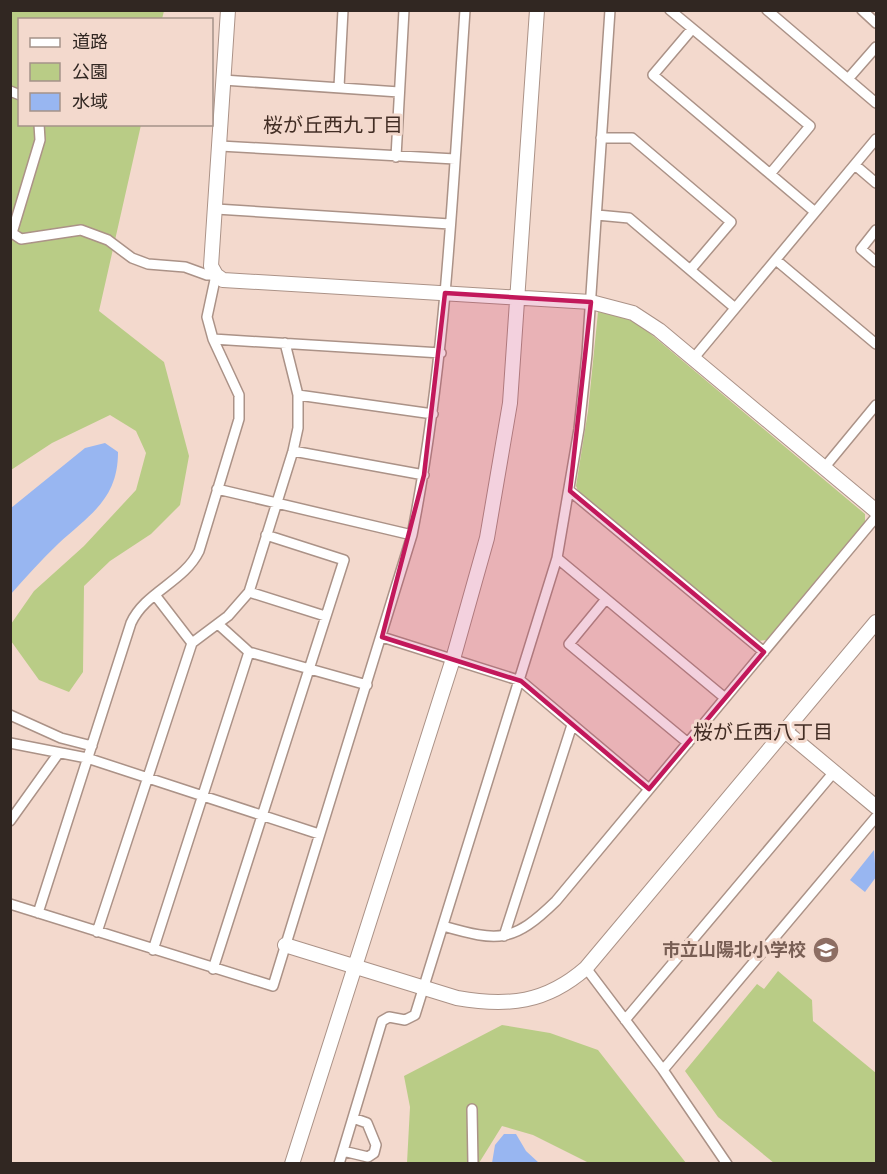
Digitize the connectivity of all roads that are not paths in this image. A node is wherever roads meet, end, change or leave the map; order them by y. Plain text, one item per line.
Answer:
1 (228, 10) edge
2 (344, 10) edge
3 (404, 10) edge
4 (465, 10) edge
5 (537, 10) edge
6 (610, 10) edge
7 (670, 10) edge
8 (766, 10) edge
9 (862, 10) edge
10 (876, 22) edge
11 (692, 29) junction
12 (876, 47) edge
13 (223, 80) junction
14 (848, 80) junction
15 (339, 87) junction
16 (399, 92) junction
17 (876, 103) edge
18 (39, 126) edge
19 (601, 138) junction
20 (876, 139) edge
21 (220, 146) junction
22 (396, 157) junction
23 (455, 159) junction
24 (855, 165) junction
25 (770, 174) junction
26 (876, 183) edge
27 (216, 209) junction
28 (816, 212) junction
29 (597, 215) junction
30 (450, 224) junction
31 (876, 230) edge
32 (776, 260) junction
33 (876, 262) edge
34 (691, 269) junction
35 (216, 275) junction
36 (445, 293) junction
37 (519, 298) junction
38 (591, 302) junction
39 (735, 308) junction
40 (213, 339) junction
41 (285, 343) junction
42 (876, 344) edge
43 (441, 353) junction
44 (693, 359) junction
45 (298, 395) junction
46 (876, 405) edge
47 (433, 414) junction
48 (293, 451) junction
49 (824, 468) junction
50 (424, 475) junction
51 (217, 489) junction
52 (570, 491) junction
53 (276, 503) junction
54 (876, 511) edge
55 (876, 517) edge
56 (266, 535) junction
57 (412, 535) junction
58 (557, 558) junction
59 (249, 592) junction
60 (155, 595) junction
61 (606, 599) junction
62 (325, 616) junction
63 (876, 622) edge
64 (218, 624) junction
65 (382, 636) junction
66 (192, 643) junction
67 (249, 652) junction
68 (764, 652) junction
69 (453, 659) junction
70 (308, 669) junction
71 (521, 681) junction
72 (367, 685) junction
73 (725, 698) junction
74 (10, 715) edge
75 (572, 725) junction
76 (785, 731) junction
77 (10, 743) edge
78 (688, 743) junction
79 (92, 746) junction
80 (58, 754) junction
81 (87, 758) junction
82 (834, 772) junction
83 (146, 778) junction
84 (649, 789) junction
85 (203, 796) junction
86 (876, 807) edge
87 (261, 815) junction
88 (876, 817) edge
89 (10, 821) edge
90 (320, 834) junction
91 (10, 904) edge
92 (38, 914) junction
93 (443, 926) junction
94 (97, 932) junction
95 (504, 936) junction
96 (285, 945) junction
97 (153, 950) junction
98 (356, 967) junction
99 (586, 968) junction
100 (213, 969) junction
101 (424, 988) junction
102 (625, 1020) junction
103 (663, 1070) junction
104 (472, 1109) dead end
105 (353, 1118) junction
106 (343, 1151) junction
107 (291, 1164) edge
108 (339, 1164) edge
109 (473, 1164) edge
110 (727, 1164) edge

1 - 13 street
2 - 15 street
3 - 16 street
4 - 23 street
5 - 37 street
6 - 19 street
7 - 11 street
8 - 14 street
9 - 10 street
11 - 25 street
11 - 25 street
12 - 14 street
13 - 15 street
13 - 21 street
14 - 17 street
15 - 16 street
16 - 22 street
18 - 35 street
19 - 29 street
19 - 34 street
20 - 24 street
21 - 22 street
21 - 27 street
22 - 23 street
23 - 30 street
24 - 26 street
24 - 28 street
25 - 28 street
27 - 30 street
27 - 35 street
28 - 32 street
29 - 34 street
29 - 38 street
30 - 36 street
31 - 33 street
32 - 39 street
32 - 42 street
34 - 39 street
35 - 36 street
35 - 40 street
36 - 37 street
36 - 43 street
37 - 38 street
37 - 69 street
38 - 44 street
38 - 52 street
39 - 44 street
40 - 41 street
40 - 51 street
41 - 43 street
41 - 45 street
43 - 47 street
44 - 49 street
45 - 47 street
45 - 48 street
46 - 49 street
47 - 50 street
48 - 50 street
48 - 53 street
49 - 54 street
50 - 57 street
51 - 53 street
51 - 60 street
52 - 58 street
52 - 68 street
53 - 56 street
53 - 57 street
55 - 68 street
56 - 59 street
56 - 62 street
57 - 65 street
58 - 61 street
58 - 71 street
59 - 62 street
59 - 64 street
60 - 66 street
60 - 79 street
61 - 73 street
61 - 78 street
62 - 70 street
63 - 76 street
64 - 66 street
64 - 67 street
65 - 69 street
65 - 72 street
66 - 83 street
67 - 70 street
67 - 85 street
68 - 73 street
69 - 71 street
69 - 98 street
70 - 72 street
70 - 87 street
71 - 75 street
71 - 93 street
72 - 90 street
73 - 78 street
74 - 79 street
75 - 84 street
75 - 95 street
76 - 82 street
76 - 99 street
77 - 80 street
78 - 84 street
79 - 81 street
80 - 81 street
80 - 89 street
81 - 83 street
81 - 92 street
82 - 86 street
82 - 102 street
83 - 85 street
83 - 94 street
84 - 95 street
85 - 87 street
85 - 97 street
87 - 90 street
87 - 100 street
88 - 103 street
90 - 96 street
91 - 92 street
92 - 94 street
93 - 95 street
93 - 101 street
94 - 97 street
96 - 98 street
96 - 100 street
97 - 100 street
98 - 101 street
98 - 107 street
99 - 101 street
99 - 102 street
101 - 105 street
102 - 103 street
103 - 110 street
104 - 109 street
105 - 106 street
105 - 106 street
106 - 108 street

